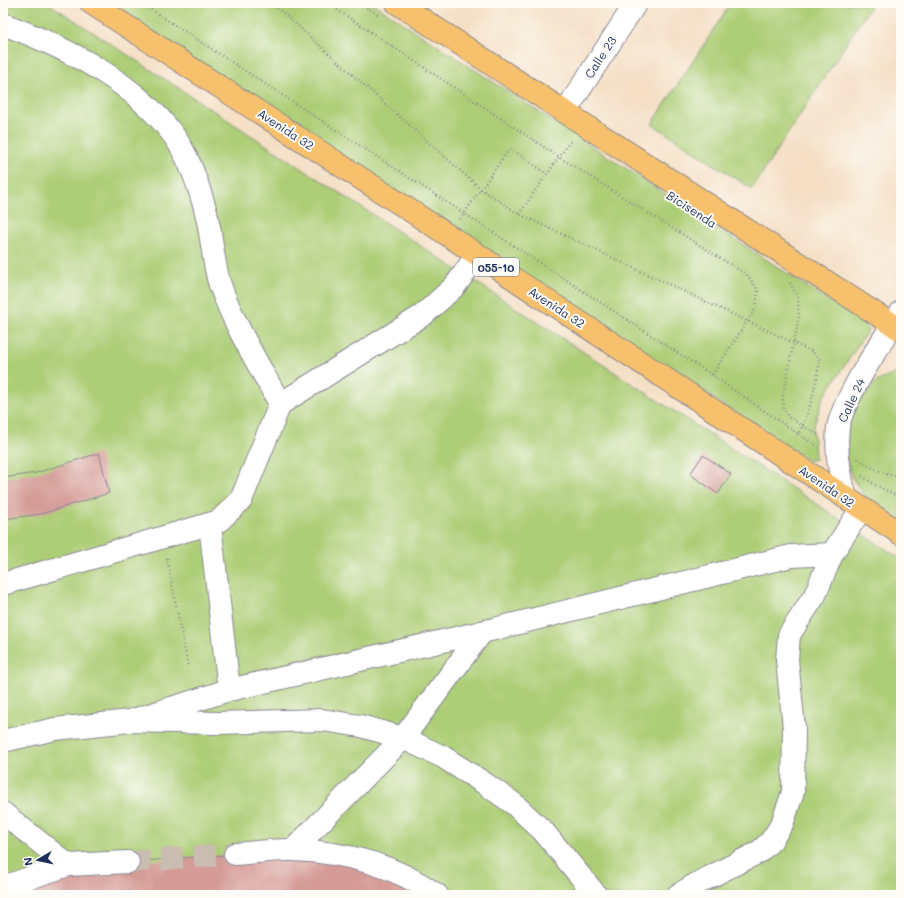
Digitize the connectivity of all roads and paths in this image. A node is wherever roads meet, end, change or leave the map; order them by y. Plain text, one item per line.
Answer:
1 (91, 3) edge
2 (141, 3) edge
3 (272, 3) edge
4 (327, 3) edge
5 (360, 3) edge
6 (636, 3) edge
7 (392, 12) edge
8 (3, 24) edge
9 (565, 112) junction
10 (577, 132) junction
11 (564, 136) dead end
12 (578, 145) dead end
13 (559, 157) junction
14 (547, 174) junction
15 (481, 189) junction
16 (463, 214) junction
17 (519, 214) junction
18 (448, 235) junction
19 (478, 255) junction
20 (784, 279) dead end
21 (748, 321) junction
22 (898, 323) edge
23 (794, 343) junction
24 (712, 375) junction
25 (280, 404) junction
26 (803, 426) junction
27 (838, 447) junction
28 (901, 476) edge
29 (853, 503) junction
30 (210, 524) junction
31 (901, 534) edge
32 (164, 537) junction
33 (832, 554) junction
34 (3, 584) edge
35 (482, 632) junction
36 (188, 667) dead end
37 (229, 690) junction
38 (130, 721) junction
39 (403, 738) junction
40 (3, 741) edge
41 (3, 813) edge
42 (293, 850) junction
43 (235, 854) tunnel mouth
44 (128, 862) tunnel mouth
45 (68, 865) junction
46 (3, 887) edge
47 (437, 895) edge
48 (596, 895) edge
49 (678, 895) edge

1 - 18 highway, Avenida 32 / 055-10
2 - 16 path
3 - 15 path
4 - 13 path
5 - 7 path
6 - 9 street, Calle 23
7 - 9 highway
8 - 25 street
9 - 10 highway
10 - 11 path
10 - 12 path
10 - 13 path
10 - 22 highway
13 - 14 path
13 - 21 path
14 - 15 path
14 - 17 path
15 - 16 path
15 - 17 path
16 - 18 path
16 - 24 path
17 - 21 path
18 - 19 highway, Avenida 32 / 055-10
19 - 25 street
19 - 29 highway, Avenida 32 / 055-10
20 - 23 path
21 - 23 path
21 - 24 path
22 - 27 street, Calle 24
23 - 26 path
23 - 26 path
24 - 26 path
25 - 30 street
26 - 27 path
27 - 28 path
27 - 29 street, Calle 24
29 - 31 highway, Avenida 32 / 055-10
29 - 33 street
30 - 32 street
30 - 37 street
32 - 34 street
32 - 36 path
33 - 35 street
33 - 49 street
35 - 37 street
35 - 39 street
37 - 38 street
38 - 39 street
38 - 40 street
39 - 42 street
39 - 48 street
41 - 45 street
42 - 43 street
42 - 47 street
44 - 45 street
45 - 46 street

